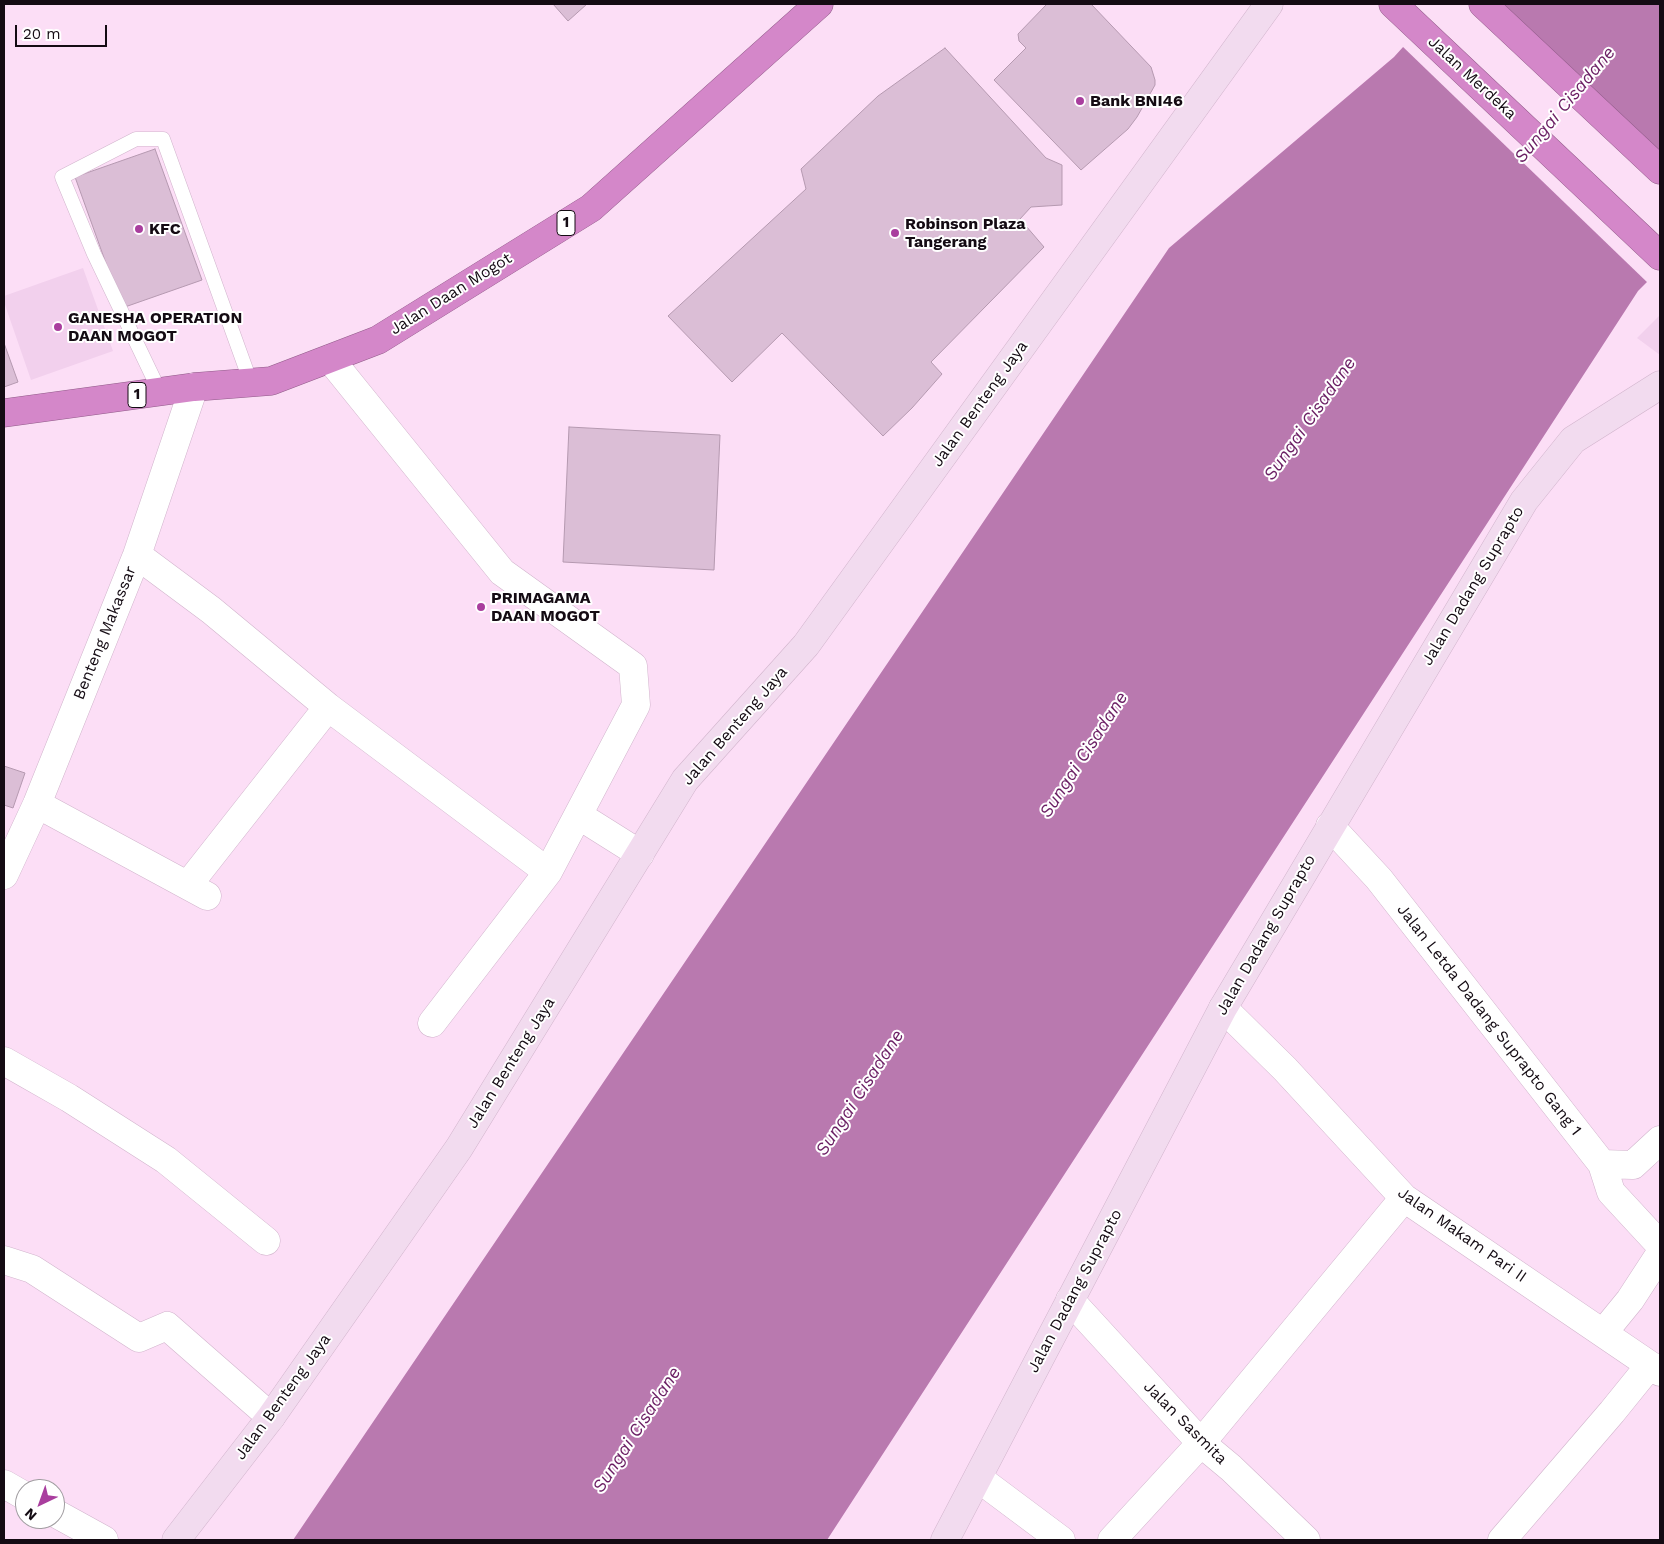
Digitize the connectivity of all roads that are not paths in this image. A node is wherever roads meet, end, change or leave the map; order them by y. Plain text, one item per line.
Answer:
1 (820, 4) edge
2 (1269, 4) edge
3 (1393, 4) edge
4 (1483, 4) edge
5 (1660, 170) edge
6 (1660, 256) edge
7 (330, 359) junction
8 (252, 383) junction
9 (1660, 386) edge
10 (194, 387) junction
11 (160, 392) junction
12 (4, 413) edge
13 (137, 555) junction
14 (328, 707) junction
15 (37, 804) junction
16 (578, 815) junction
17 (1330, 826) junction
18 (640, 854) junction
19 (548, 872) junction
20 (4, 875) edge
21 (1223, 1008) junction
22 (432, 1022) dead end
23 (4, 1061) edge
24 (1660, 1140) edge
25 (1602, 1164) junction
26 (1404, 1198) junction
27 (266, 1241) dead end
28 (1660, 1244) edge
29 (1660, 1254) edge
30 (4, 1260) edge
31 (1070, 1300) junction
32 (1603, 1333) junction
33 (1655, 1369) edge
34 (271, 1417) junction
35 (1200, 1443) junction
36 (978, 1478) junction
37 (4, 1484) edge
38 (15, 1490) edge
39 (65, 1519) edge
40 (104, 1540) edge
41 (176, 1540) edge
42 (945, 1540) edge
43 (1061, 1540) edge
44 (1112, 1540) edge
45 (1306, 1540) edge
46 (1502, 1540) edge

1 - 7 highway, Jalan Daan Mogot / 1
2 - 18 street, Jalan Benteng Jaya
3 - 6 highway, Jalan Merdeka
4 - 5 highway
7 - 8 highway, Jalan Daan Mogot / 1
7 - 16 street
8 - 10 highway, Jalan Daan Mogot / 1
8 - 11 lane
9 - 17 street, Jalan Dadang Suprapto
10 - 11 highway, Jalan Daan Mogot / 1
10 - 13 street, Benteng Makassar
11 - 12 highway, Jalan Daan Mogot / 1
13 - 14 street
13 - 15 street, Benteng Makassar
14 - 15 street
14 - 19 street
15 - 20 street, Benteng Makassar
16 - 18 street
16 - 19 street
17 - 21 street, Jalan Dadang Suprapto
17 - 25 street, Jalan Letda Dadang Suprapto Gang 1
18 - 34 street, Jalan Benteng Jaya
19 - 22 street
21 - 26 street, Jalan Makam Pari II
21 - 31 street, Jalan Dadang Suprapto
23 - 27 street
24 - 25 street
25 - 28 street
26 - 32 street, Jalan Makam Pari II
26 - 35 street
29 - 32 street
30 - 34 street
31 - 35 street, Jalan Sasmita
31 - 36 street, Jalan Dadang Suprapto
32 - 33 street, Jalan Makam Pari II
33 - 46 street
34 - 41 street, Jalan Benteng Jaya
35 - 44 street
35 - 45 street, Jalan Sasmita
36 - 42 street, Jalan Dadang Suprapto
36 - 43 street
37 - 38 street
39 - 40 street

